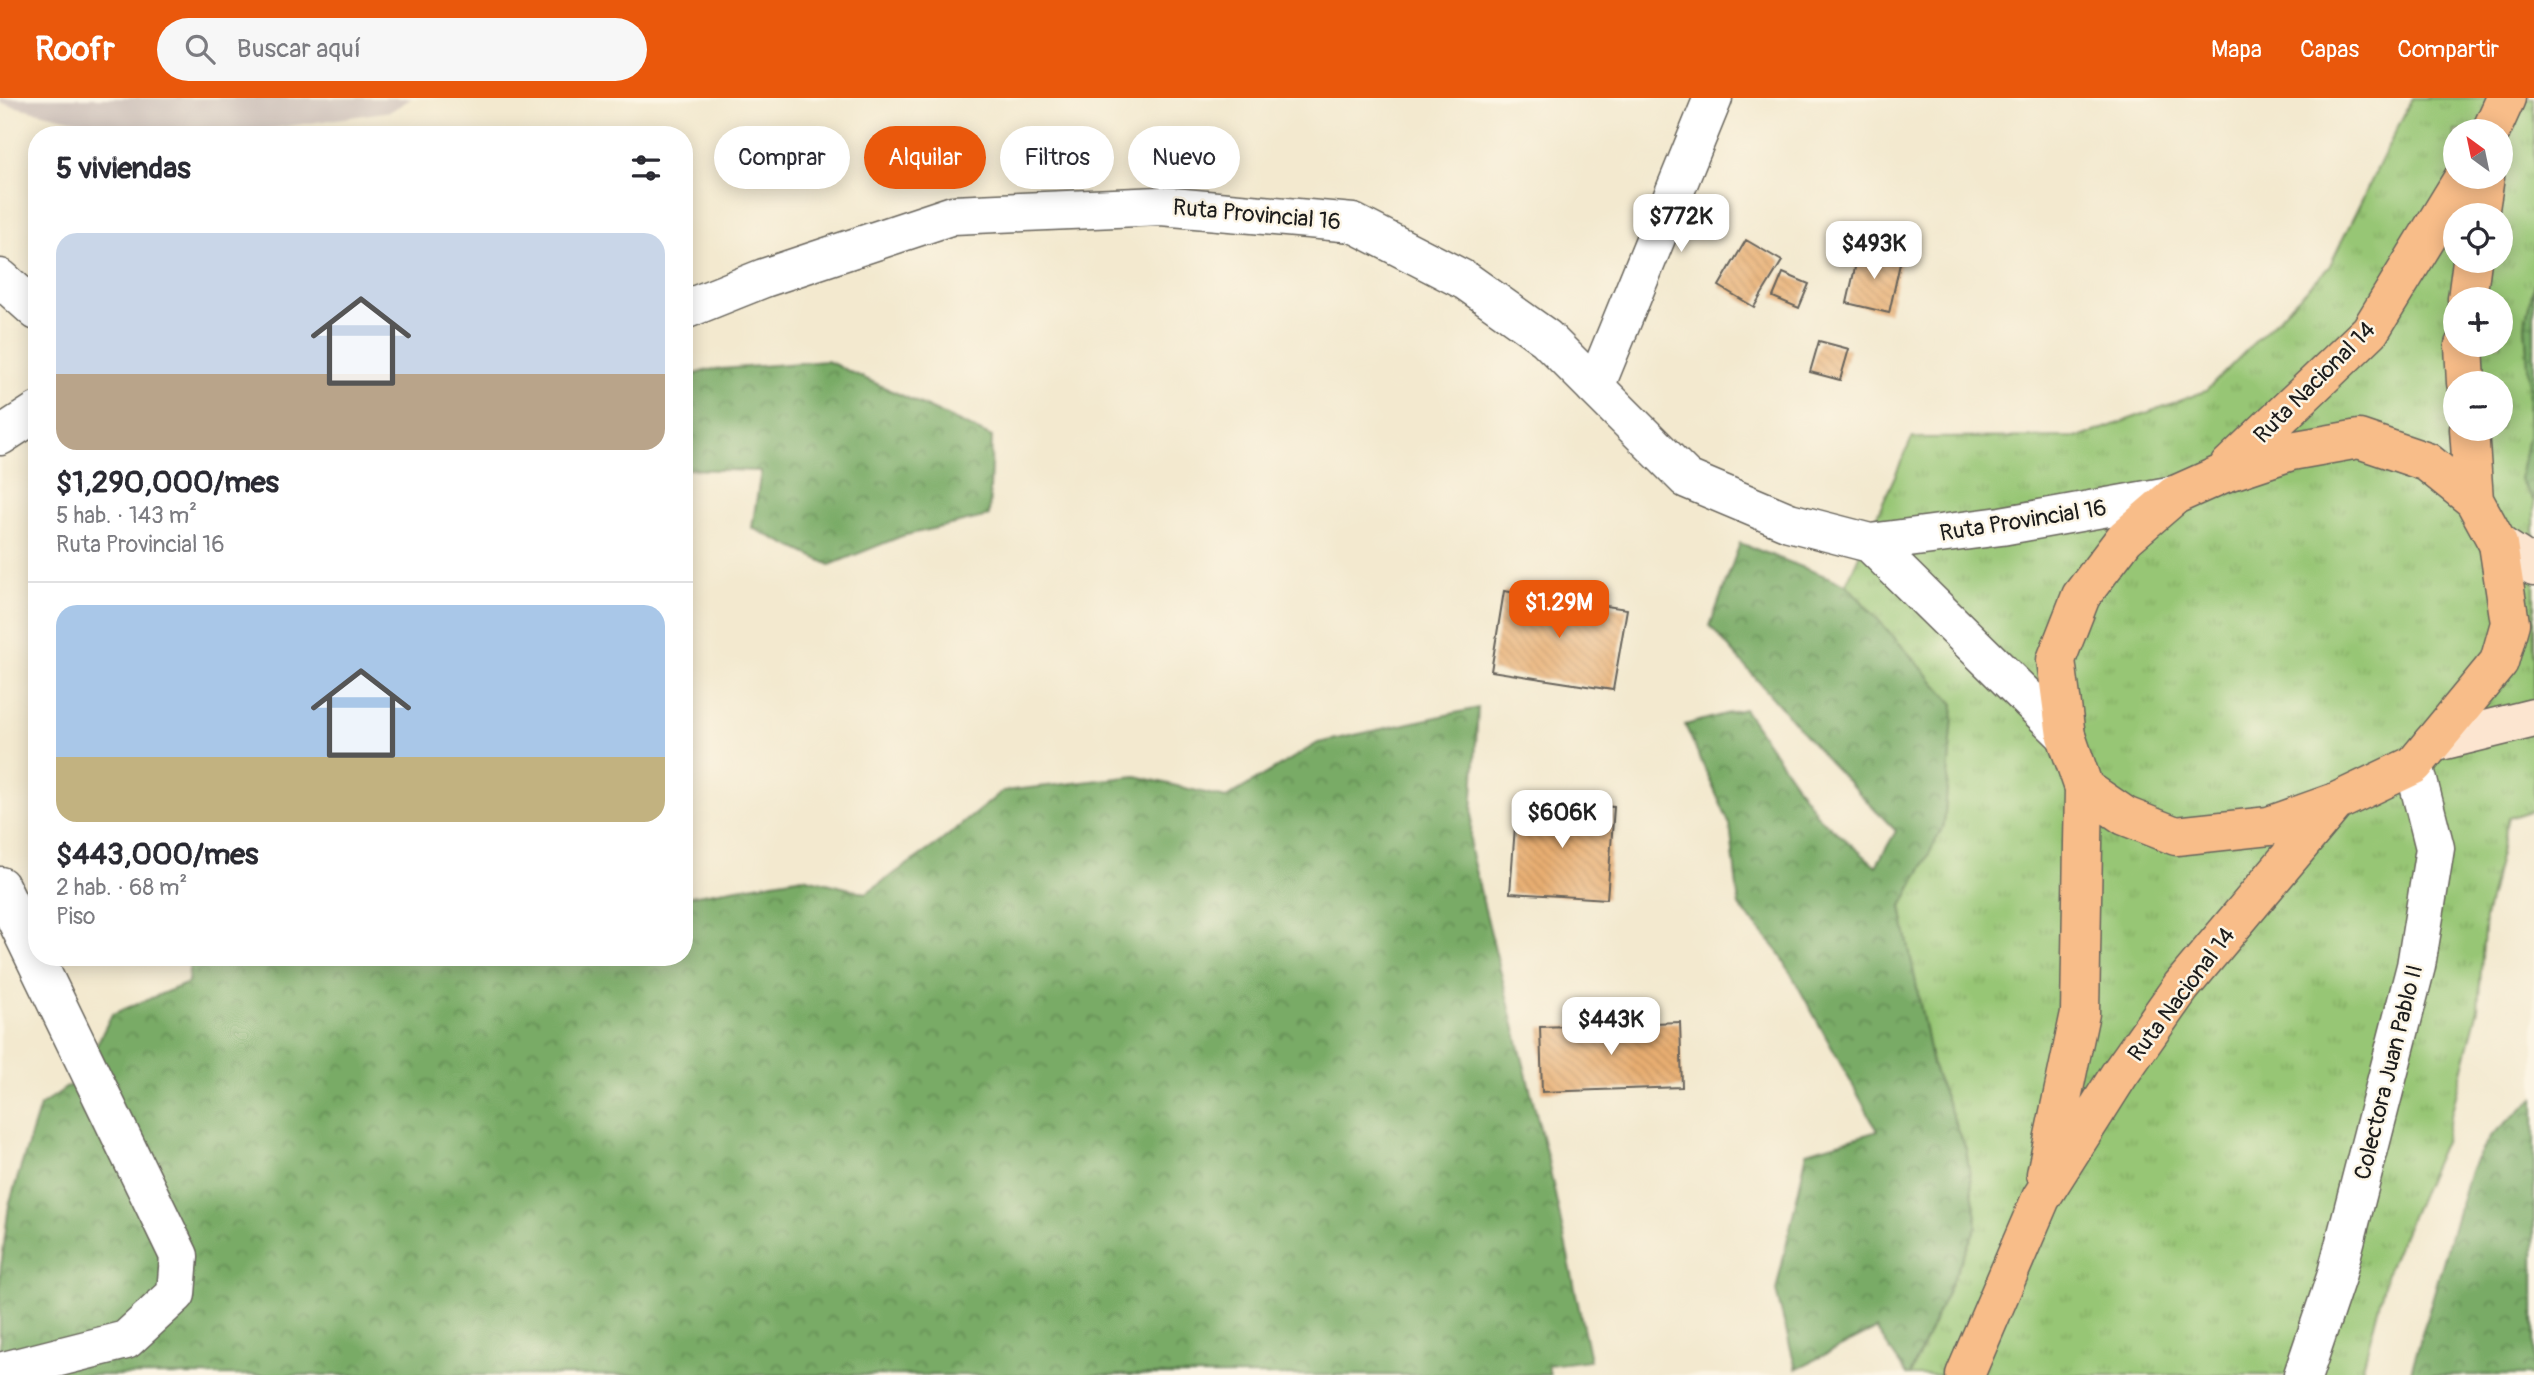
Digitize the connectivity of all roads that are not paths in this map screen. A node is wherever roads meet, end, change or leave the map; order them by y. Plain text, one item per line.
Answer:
1 (1713, 98) edge
2 (2506, 98) edge
3 (2496, 119) edge
4 (2457, 189) edge
5 (0, 278) edge
6 (28, 303) edge
7 (693, 306) edge
8 (1595, 387) junction
9 (28, 418) edge
10 (0, 436) edge
11 (2470, 441) edge
12 (2222, 474) junction
13 (2175, 495) junction
14 (2474, 500) junction
15 (1870, 543) junction
16 (2498, 544) junction
17 (2534, 567) edge
18 (2534, 718) edge
19 (2066, 736) junction
20 (2423, 754) junction
21 (2084, 788) junction
22 (2336, 802) junction
23 (0, 886) edge
24 (28, 944) edge
25 (39, 966) edge
26 (2042, 1198) junction
27 (0, 1372) edge
28 (1965, 1375) edge
29 (2303, 1375) edge

1 - 8 street
2 - 3 highway
4 - 12 highway, Ruta Nacional 14
5 - 6 street
7 - 8 street, Ruta Provincial 16
8 - 15 street, Ruta Provincial 16
9 - 10 street
11 - 14 highway
12 - 13 highway
12 - 14 highway
13 - 15 street, Ruta Provincial 16
13 - 19 highway
14 - 16 highway
15 - 19 street
16 - 17 main road
16 - 20 highway
18 - 20 main road
19 - 21 highway
20 - 22 highway
20 - 29 street, Colectora Juan Pablo II
21 - 22 highway
21 - 26 highway, Ruta Nacional 14
22 - 26 highway, Ruta Nacional 14
23 - 24 street
25 - 27 street
26 - 28 highway, Ruta Nacional 14

